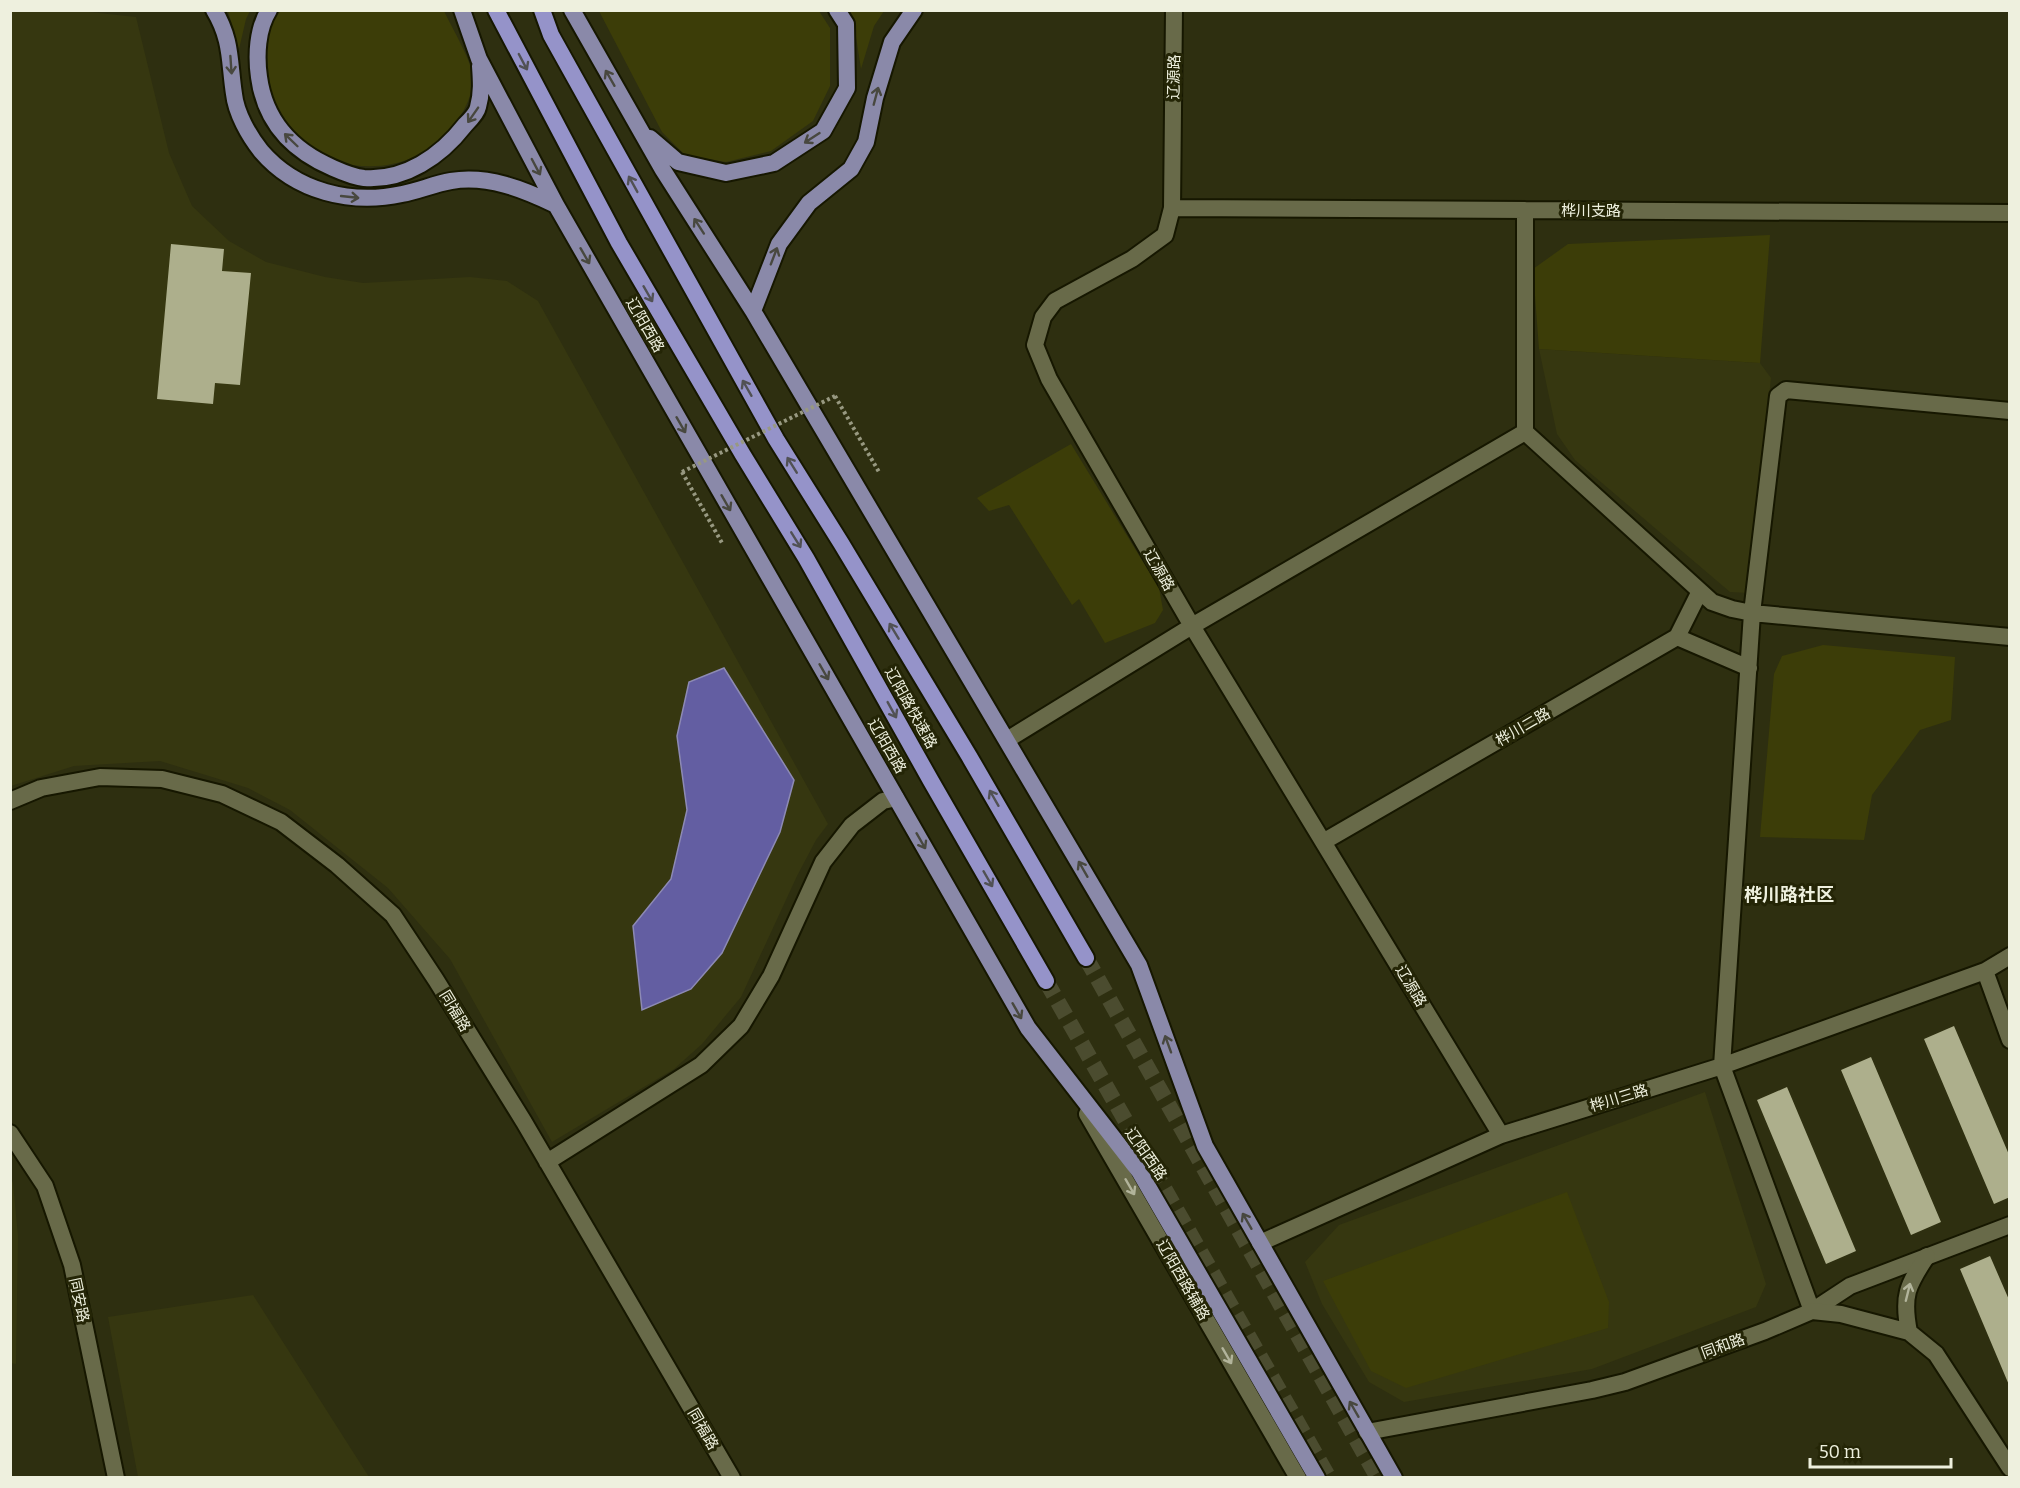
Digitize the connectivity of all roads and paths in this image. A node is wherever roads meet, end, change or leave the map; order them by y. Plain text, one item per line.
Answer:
1 (214, 10) edge
2 (269, 10) edge
3 (462, 10) edge
4 (496, 10) edge
5 (542, 10) edge
6 (572, 10) edge
7 (837, 10) edge
8 (914, 10) edge
9 (1174, 10) edge
10 (479, 59) junction
11 (639, 129) junction
12 (556, 205) junction
13 (1172, 208) junction
14 (1525, 210) junction
15 (2010, 213) edge
16 (753, 310) junction
17 (2010, 411) edge
18 (1525, 432) junction
19 (742, 455) joint
20 (879, 472) dead end
21 (722, 543) dead end
22 (1700, 591) junction
23 (1752, 613) junction
24 (1192, 626) junction
25 (1677, 637) junction
26 (2010, 637) edge
27 (1749, 668) junction
28 (1007, 740) junction
29 (896, 798) junction
30 (10, 801) edge
31 (1323, 842) junction
32 (2010, 956) edge
33 (1086, 958) tunnel mouth
34 (1985, 971) junction
35 (1046, 981) tunnel mouth
36 (2010, 1040) edge
37 (1722, 1066) junction
38 (1069, 1082) junction
39 (10, 1133) edge
40 (1501, 1135) junction
41 (547, 1162) junction
42 (2010, 1225) edge
43 (1260, 1243) junction
44 (1927, 1256) junction
45 (1812, 1311) junction
46 (1910, 1332) junction
47 (1368, 1432) junction
48 (2010, 1468) edge
49 (116, 1478) edge
50 (732, 1478) edge
51 (1298, 1478) edge
52 (1317, 1478) edge
53 (1394, 1478) edge

1 -> 12 main road
10 -> 2 main road
3 - 10 main road, 辽阳西路
4 -> 19 highway, 辽阳西路
33 -> 5 highway, 辽阳路快速路
11 -> 6 main road
7 -> 11 main road
16 -> 8 main road
9 - 13 street, 辽源路
10 -> 12 main road, 辽阳西路
16 -> 11 main road
12 -> 29 main road, 辽阳西路
13 - 14 street, 桦川支路
13 - 24 street, 辽源路
14 - 15 street, 桦川支路
14 - 18 street
16 - 28 main road
17 - 23 street
18 - 22 street
18 - 24 street
19 -> 35 highway, 辽阳路快速路
20 - 21 path, bridge
22 - 23 street
22 - 25 street
23 - 26 street
23 - 27 street
24 - 28 street
24 - 31 street, 辽源路
25 - 27 street
25 - 31 street, 桦川二路
27 - 37 street
43 -> 28 main road
29 -> 38 main road, 辽阳西路
29 - 41 street
30 - 41 street, 同福路
31 - 40 street, 辽源路
32 - 34 street, 桦川三路
34 - 36 street
34 - 37 street, 桦川三路
37 - 40 street, 桦川三路
37 - 45 street
38 -> 51 street, 辽阳西路辅路
38 - 52 main road, 辽阳西路
39 - 49 street, 同安路
40 - 43 street, 桦川三路
41 - 50 street, 同福路
42 - 44 street
47 -> 43 main road
44 - 45 street
46 -> 44 street
45 - 46 street, 同和路
45 - 47 street, 同和路
46 - 48 street, 同和路
47 - 53 main road

